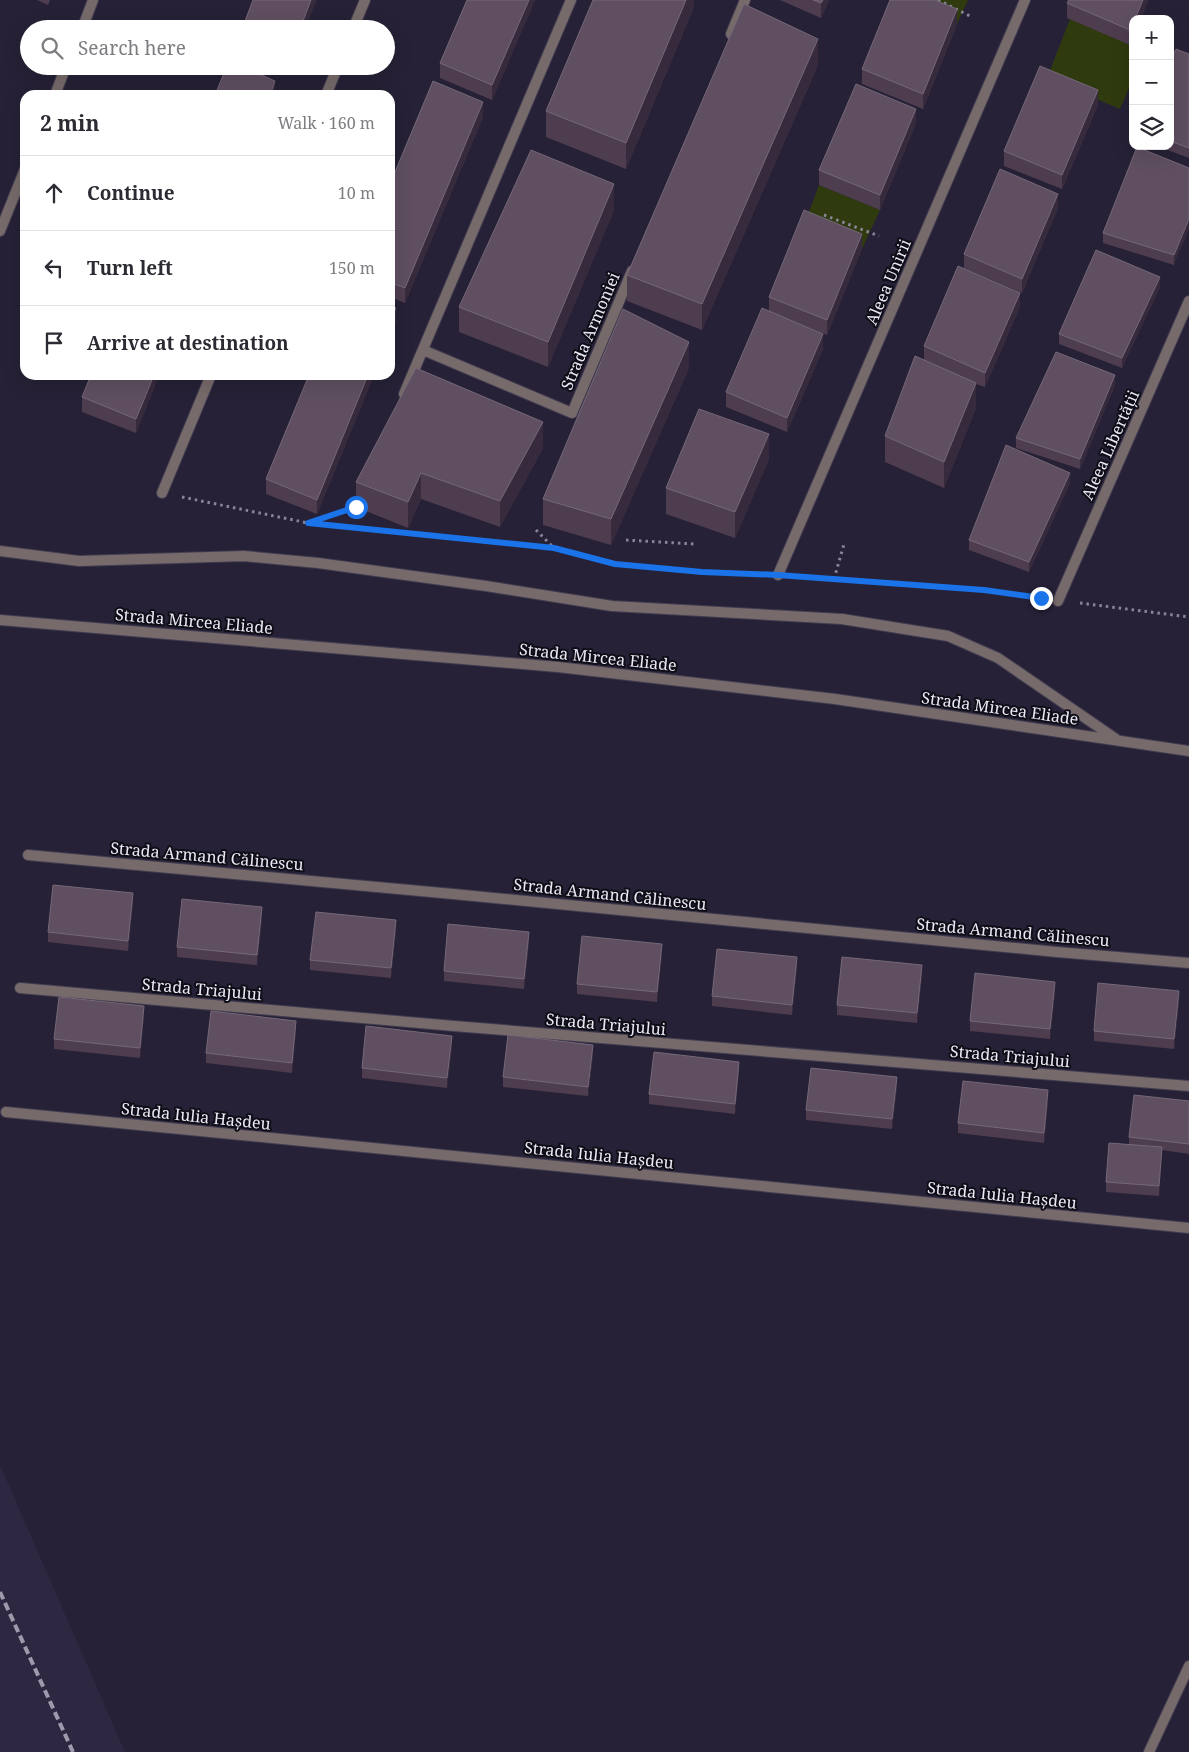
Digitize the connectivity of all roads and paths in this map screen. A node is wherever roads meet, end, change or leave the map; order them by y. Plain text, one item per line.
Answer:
1 (93, 0) edge
2 (365, 0) edge
3 (571, 0) edge
4 (745, 0) edge
5 (938, 0) edge
6 (1025, 0) edge
7 (972, 17) dead end
8 (85, 20) edge
9 (357, 20) edge
10 (728, 42) edge
11 (63, 75) edge
12 (334, 75) edge
13 (57, 90) edge
14 (328, 90) edge
15 (20, 181) edge
16 (824, 215) dead end
17 (0, 231) edge
18 (879, 236) dead end
19 (636, 262) edge
20 (1189, 301) edge
21 (423, 350) junction
22 (208, 380) edge
23 (400, 402) edge
24 (162, 493) joint
25 (356, 507) dead end
26 (308, 523) junction
27 (536, 530) dead end
28 (626, 540) dead end
29 (694, 544) dead end
30 (844, 544) dead end
31 (554, 548) junction
32 (0, 551) edge
33 (778, 575) junction
34 (834, 579) junction
35 (1058, 601) junction
36 (1189, 617) edge
37 (0, 620) edge
38 (1118, 741) junction
39 (1189, 751) edge
40 (28, 855) dead end
41 (1189, 962) edge
42 (20, 988) dead end
43 (1189, 1086) edge
44 (6, 1112) dead end
45 (1189, 1228) edge
46 (1189, 1666) edge
47 (1185, 1687) edge
48 (1149, 1752) edge

1 - 8 street
2 - 9 street
3 - 21 street
4 - 10 street
5 - 7 path
6 - 33 street, Aleea Unirii
11 - 13 street
12 - 14 street
15 - 17 street
16 - 18 path
19 - 21 street, Strada Armoniei
20 - 35 street, Aleea Libertății
21 - 23 street
22 - 24 street
24 - 26 path
25 - 26 path
26 - 31 path
27 - 31 path
28 - 29 path
30 - 34 path
31 - 33 path
32 - 38 street
33 - 34 path
34 - 35 path
35 - 36 path
37 - 38 street, Strada Mircea Eliade
38 - 39 street, Strada Mircea Eliade
40 - 41 street, Strada Armand Călinescu
42 - 43 street, Strada Triajului
44 - 45 street, Strada Iulia Hașdeu
46 - 47 street
47 - 48 street

